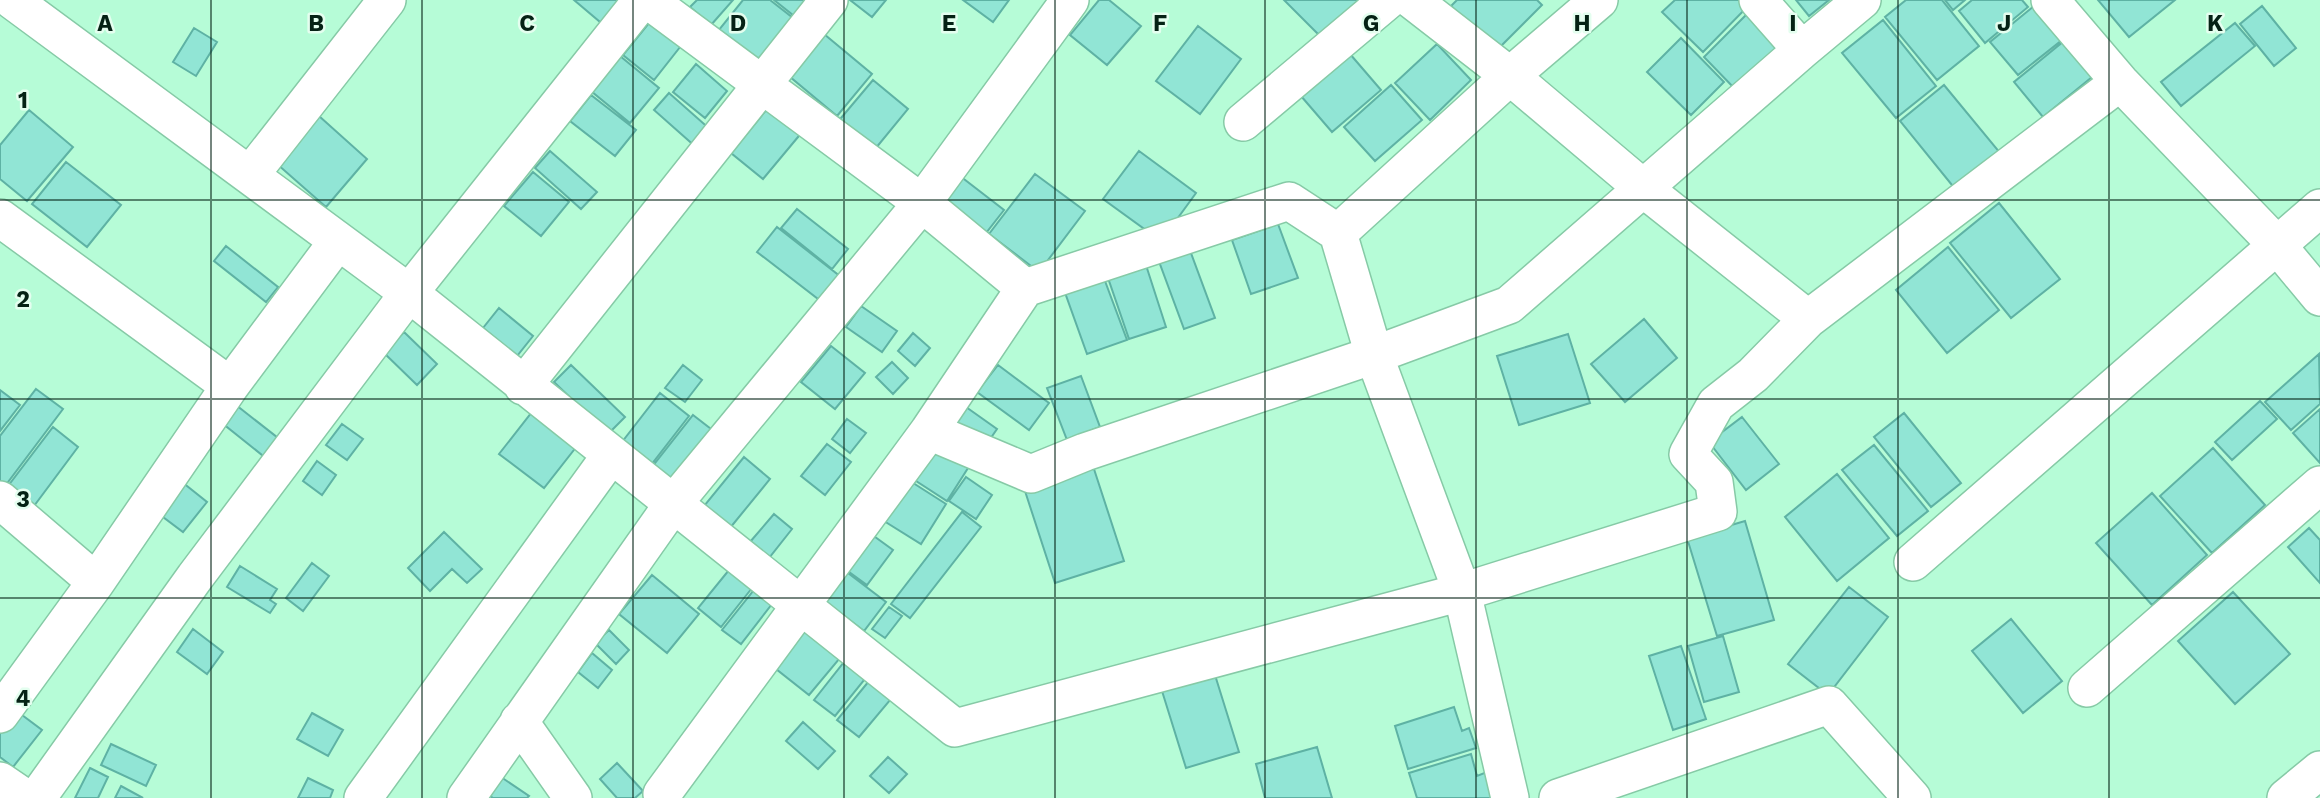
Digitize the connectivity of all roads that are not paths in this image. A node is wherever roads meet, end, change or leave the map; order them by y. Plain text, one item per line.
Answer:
1 (387, 0) edge
2 (642, 0) edge
3 (648, 0) edge
4 (829, 0) edge
5 (1070, 0) edge
6 (1388, 0) edge
7 (1412, 0) edge
8 (1599, 0) edge
9 (1758, 0) edge
10 (1862, 0) edge
11 (2049, 0) edge
12 (22, 4) edge
13 (1802, 50) junction
14 (1510, 76) junction
15 (2120, 82) junction
16 (763, 84) junction
17 (1243, 122) dead end
18 (250, 175) junction
19 (1644, 188) junction
20 (922, 203) junction
21 (2320, 208) edge
22 (0, 218) edge
23 (1338, 233) junction
24 (338, 241) junction
25 (2276, 244) junction
26 (1026, 288) junction
27 (409, 293) junction
28 (2320, 297) edge
29 (1808, 319) junction
30 (1374, 355) junction
31 (230, 386) junction
32 (523, 386) junction
33 (929, 431) junction
34 (611, 455) junction
35 (2320, 485) edge
36 (0, 500) edge
37 (673, 504) junction
38 (1913, 562) dead end
39 (96, 582) junction
40 (1462, 592) junction
41 (799, 606) junction
42 (2087, 688) dead end
43 (0, 715) edge
44 (519, 721) junction
45 (2320, 770) edge
46 (0, 781) edge
47 (662, 794) dead end
48 (26, 798) edge
49 (37, 798) edge
50 (363, 798) edge
51 (466, 798) edge
52 (573, 798) edge
53 (1510, 798) edge
54 (1558, 798) edge
55 (1912, 798) edge
56 (2287, 798) edge

1 - 18 street
2 - 27 street
3 - 16 street
4 - 16 street
5 - 20 street
6 - 17 street
7 - 14 street
8 - 14 street
9 - 13 street
10 - 13 street
11 - 15 street
12 - 18 street
13 - 19 street
14 - 19 street
14 - 23 street
15 - 25 street
15 - 29 street
16 - 20 street
16 - 32 street
18 - 24 street
19 - 29 street
19 - 30 street
20 - 26 street
20 - 37 street
21 - 25 street
22 - 31 street
23 - 26 street
23 - 30 street
24 - 27 street
24 - 31 street
25 - 28 street
25 - 38 street
26 - 33 street
27 - 32 street
27 - 49 street
29 - 40 street
30 - 33 street
30 - 40 street
31 - 39 street
32 - 34 street
33 - 41 street
34 - 37 street
34 - 50 street
35 - 42 street
36 - 39 street
37 - 41 street
37 - 44 street
39 - 43 street
40 - 41 street
40 - 53 street
41 - 47 street
44 - 51 street
44 - 52 street
45 - 56 street
46 - 48 street
54 - 55 street

